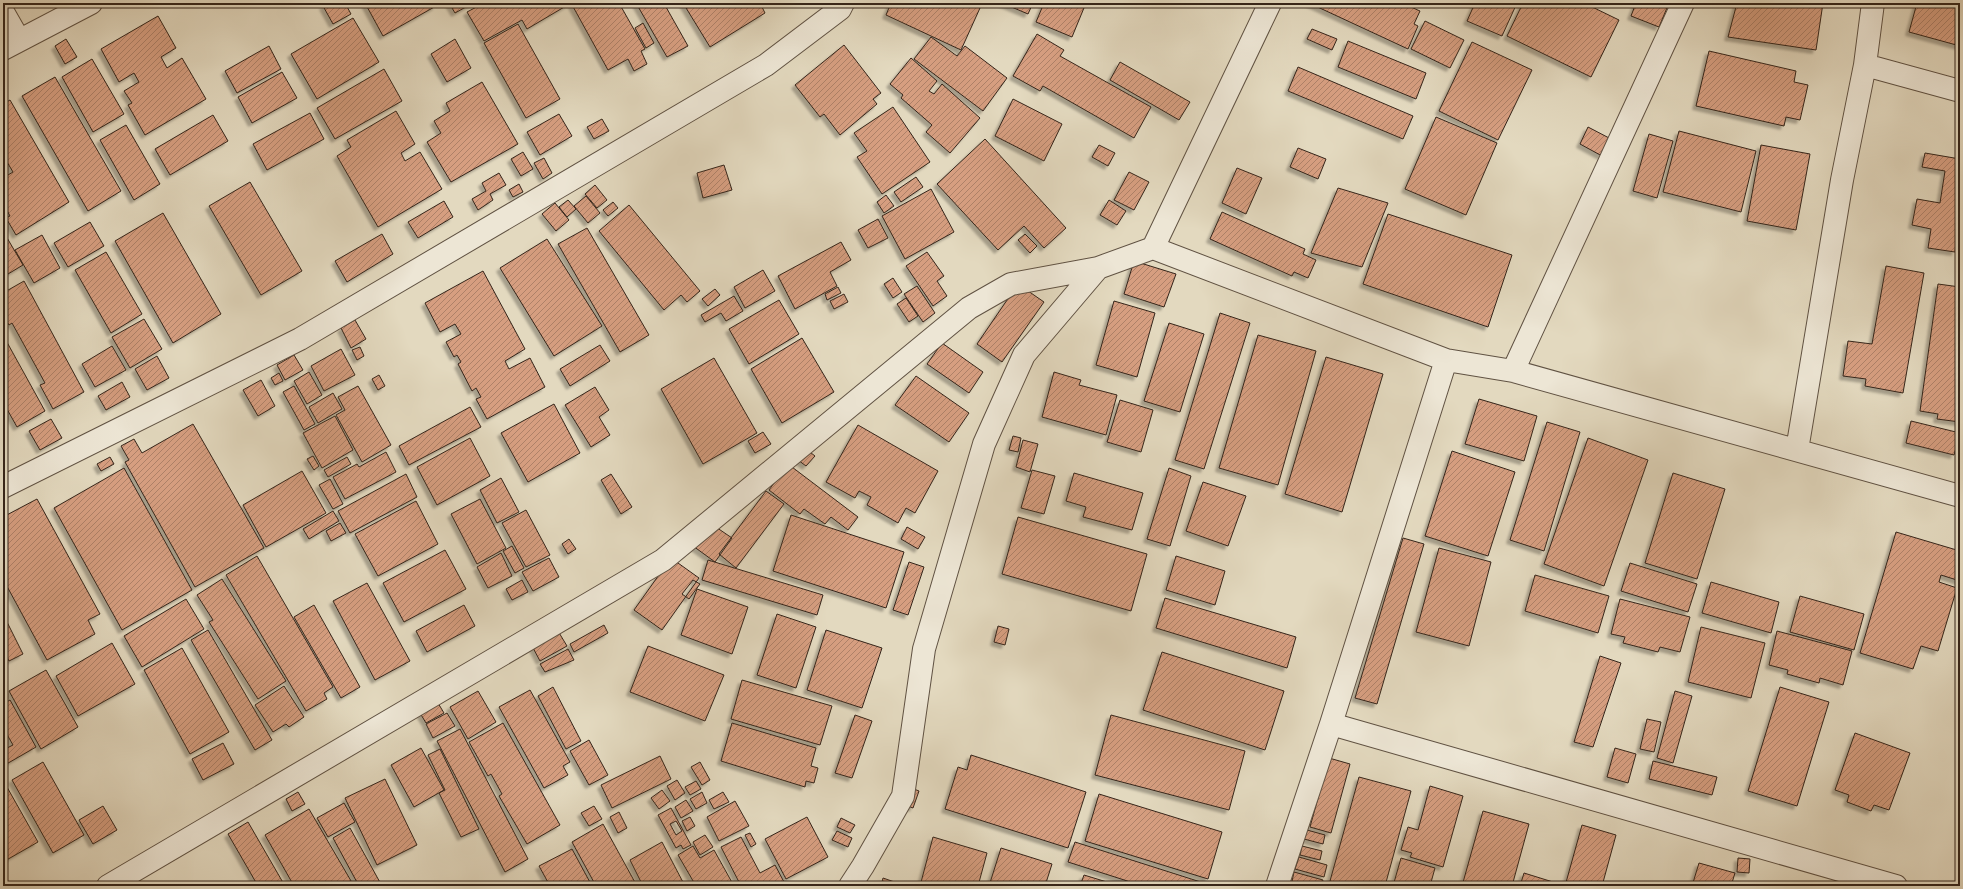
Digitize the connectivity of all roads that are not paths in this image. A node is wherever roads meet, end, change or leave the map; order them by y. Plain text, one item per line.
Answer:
1 (91, 3) edge
2 (843, 3) edge
3 (1270, 3) edge
4 (1683, 3) edge
5 (1873, 3) edge
6 (3, 12) edge
7 (11, 45) edge
8 (1865, 65) junction
9 (1960, 91) edge
10 (1154, 248) junction
11 (1098, 268) junction
12 (1446, 360) junction
13 (1513, 371) junction
14 (1797, 450) junction
15 (3, 487) edge
16 (1960, 496) edge
17 (1331, 724) junction
18 (108, 886) edge
19 (850, 886) edge
20 (1277, 886) edge
21 (1896, 886) edge

1 - 7 street
2 - 15 street
3 - 10 street
4 - 13 street
5 - 8 street
6 - 7 street
8 - 9 street
8 - 14 street
10 - 11 street
10 - 12 street
11 - 18 street
11 - 19 street
12 - 13 street
12 - 17 street
13 - 14 street
14 - 16 street
17 - 20 street
17 - 21 street

